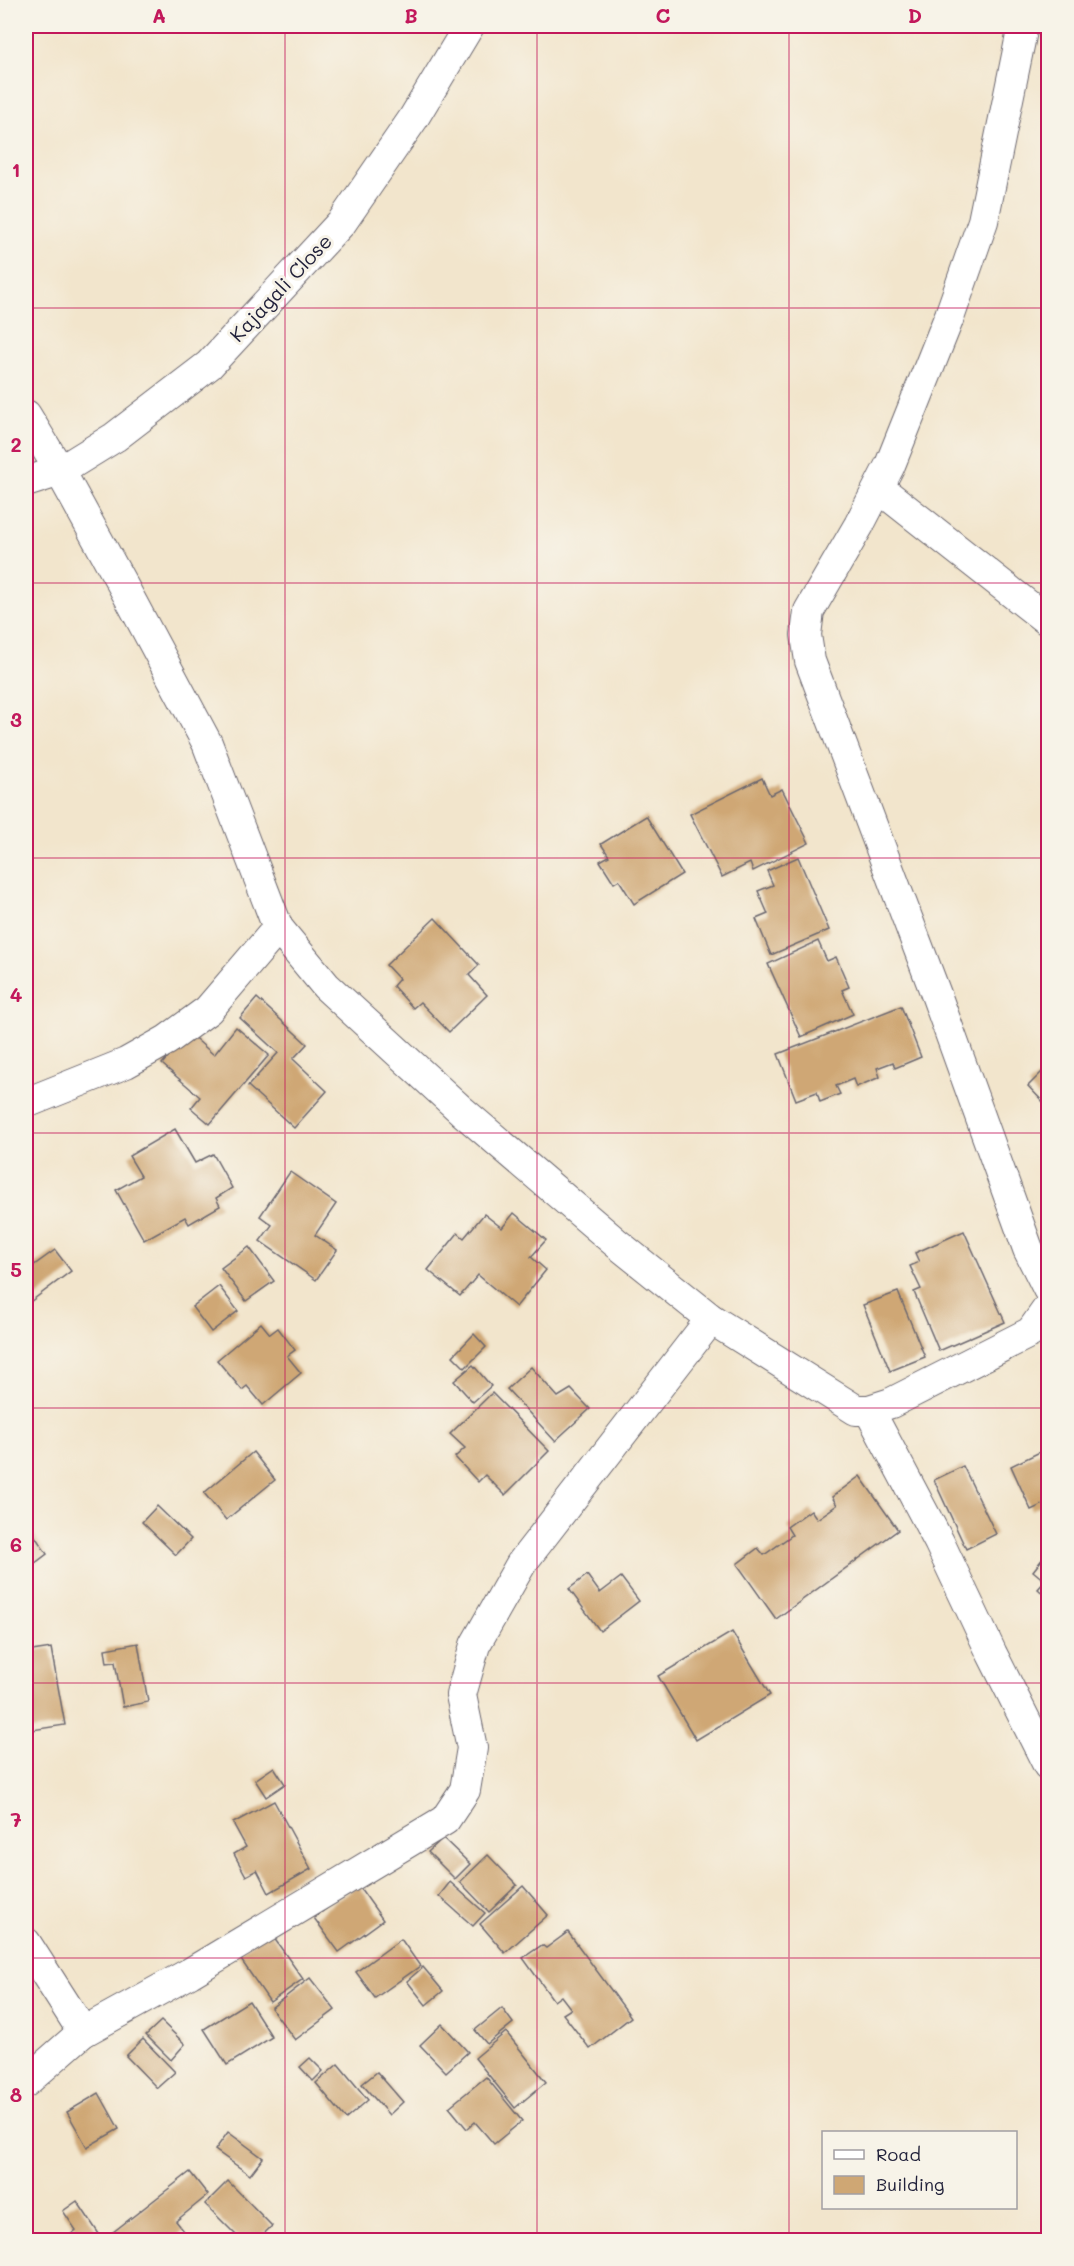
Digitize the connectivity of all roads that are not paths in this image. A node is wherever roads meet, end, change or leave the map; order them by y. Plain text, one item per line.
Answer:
1 (469, 26) edge
2 (1023, 26) edge
3 (26, 415) edge
4 (60, 471) junction
5 (26, 482) edge
6 (879, 488) junction
7 (1048, 621) edge
8 (278, 928) junction
9 (26, 1103) edge
10 (1048, 1289) edge
11 (1048, 1308) edge
12 (711, 1319) junction
13 (868, 1410) junction
14 (1048, 1765) edge
15 (26, 1943) edge
16 (83, 2032) junction
17 (26, 2082) edge

1 - 4 street, Kajagali Close
2 - 6 street
3 - 4 street
4 - 5 street, Kajagali Close
4 - 8 street
6 - 7 street
6 - 10 street
8 - 9 street
8 - 12 street
11 - 13 street
12 - 13 street
12 - 16 street
13 - 14 street
15 - 16 street
16 - 17 street

